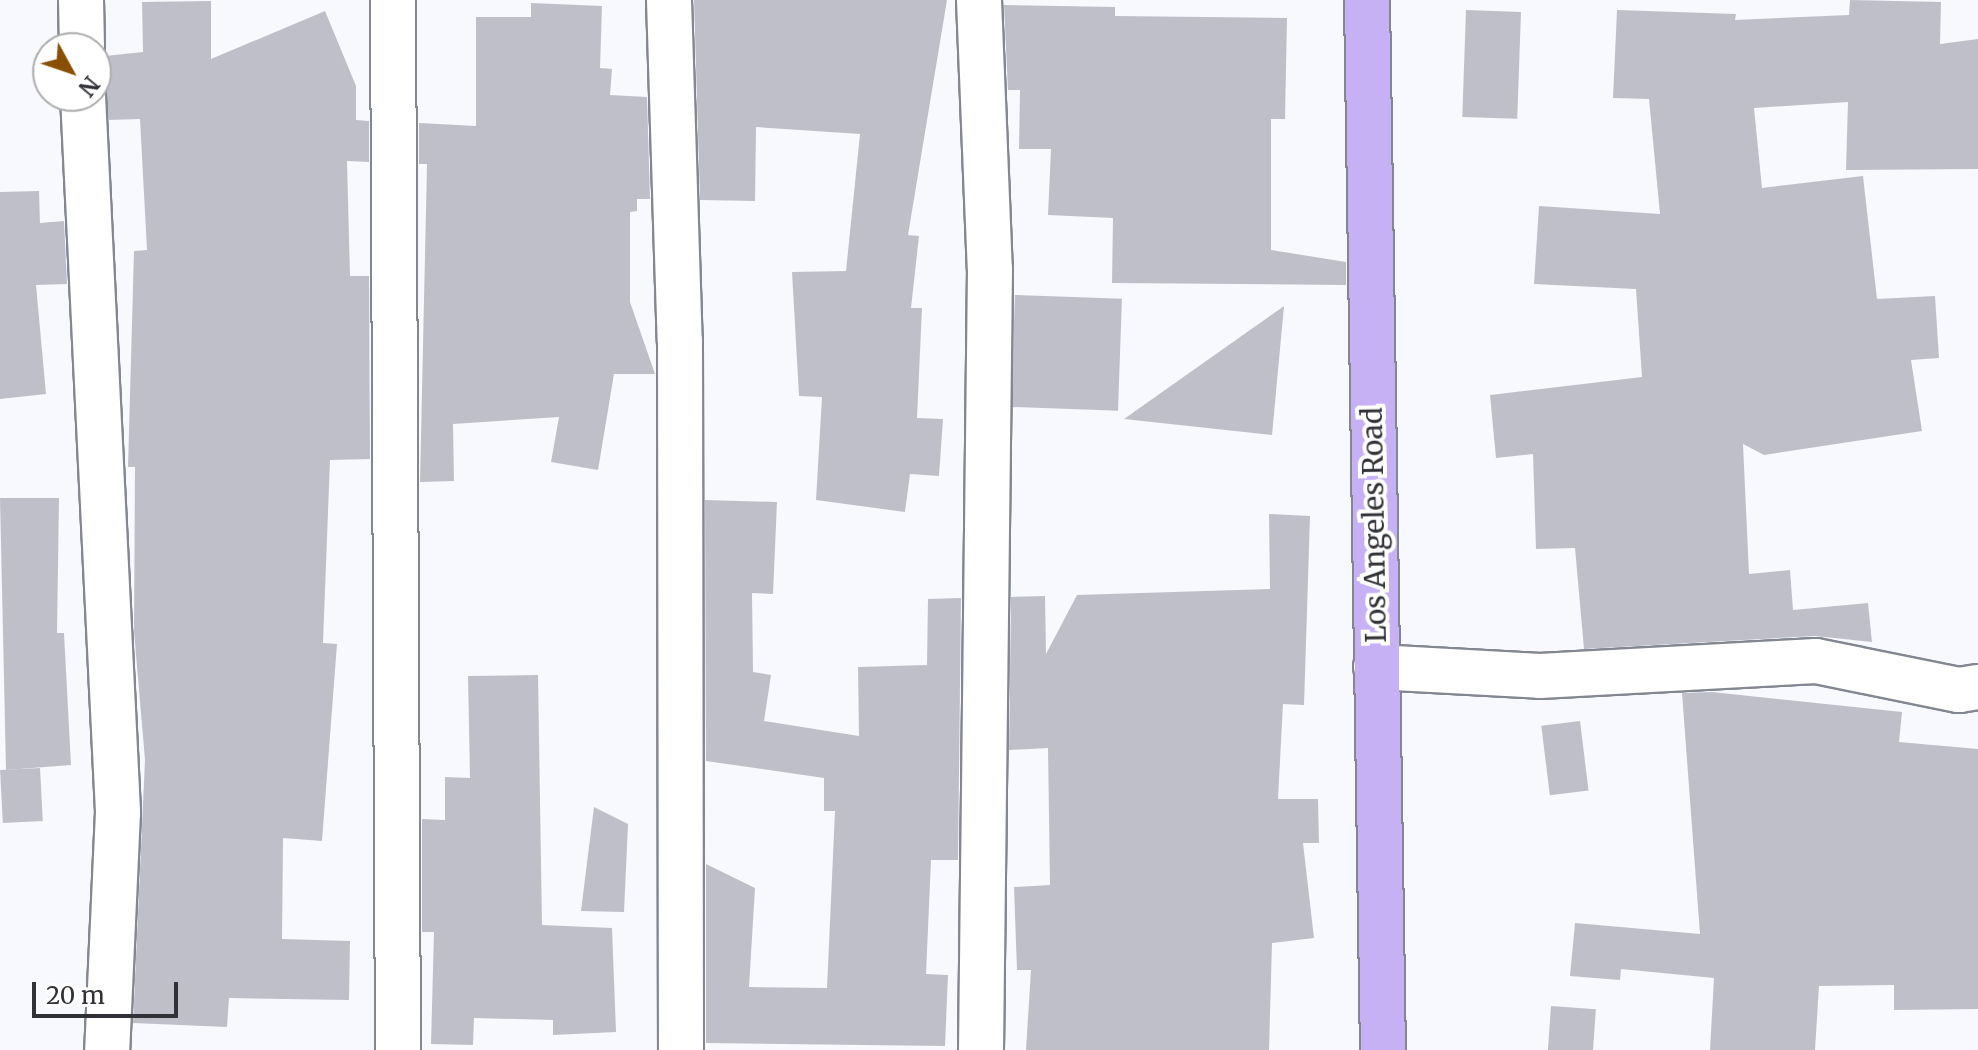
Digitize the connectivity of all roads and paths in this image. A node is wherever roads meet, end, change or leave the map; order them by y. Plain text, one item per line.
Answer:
1 (81, 0) edge
2 (393, 0) edge
3 (669, 0) edge
4 (979, 0) edge
5 (1367, 0) edge
6 (82, 32) edge
7 (84, 112) edge
8 (1376, 667) junction
9 (1978, 687) edge
10 (107, 1050) edge
11 (398, 1050) edge
12 (681, 1050) edge
13 (981, 1050) edge
14 (1383, 1050) edge

1 - 6 street
2 - 11 street
3 - 12 street
4 - 13 street
5 - 8 main road, Los Angeles Road
7 - 10 street
8 - 9 street
8 - 14 main road, Los Angeles Road

